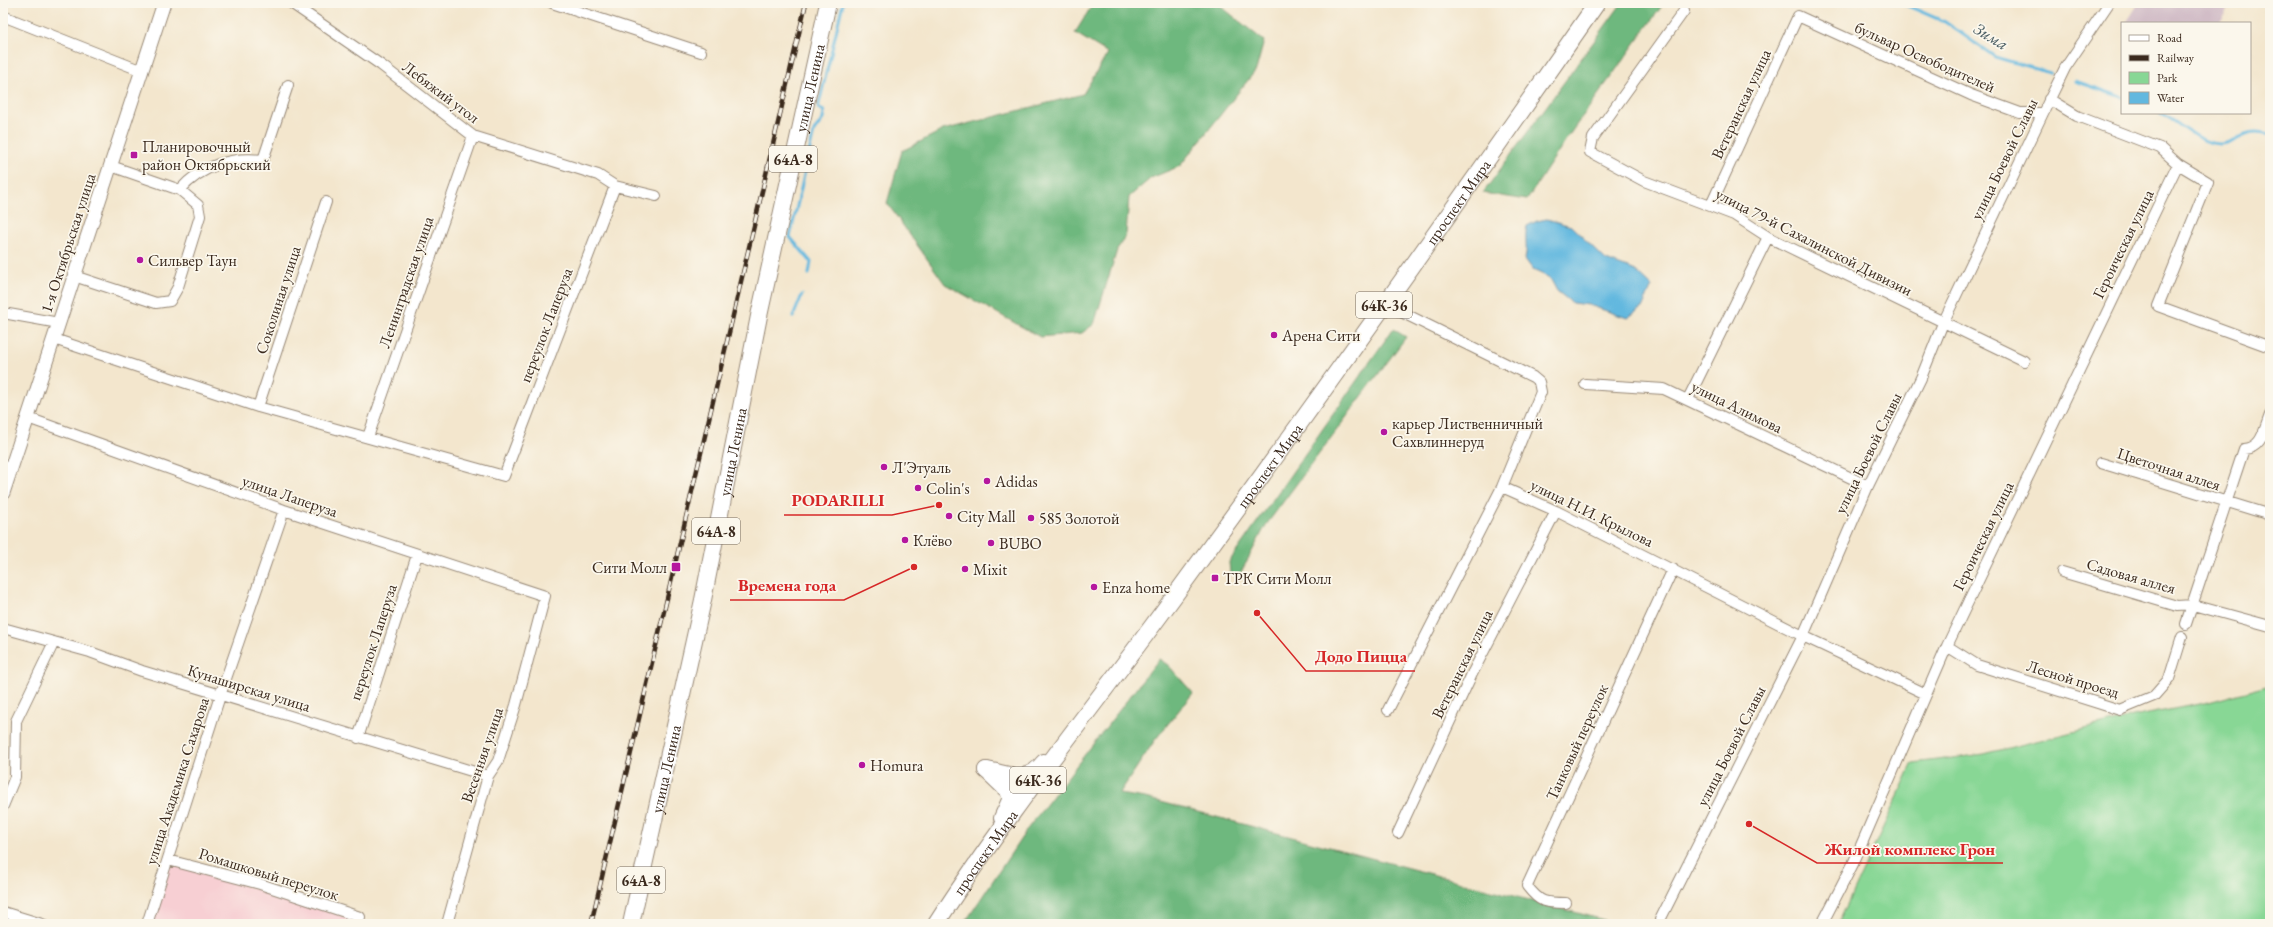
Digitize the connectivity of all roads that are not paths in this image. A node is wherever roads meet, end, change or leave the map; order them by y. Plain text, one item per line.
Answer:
1 (164, 3) edge
2 (291, 3) edge
3 (552, 3) edge
4 (828, 3) edge
5 (1589, 3) edge
6 (1597, 3) edge
7 (2109, 3) edge
8 (1684, 11) dead end
9 (3, 16) edge
10 (1798, 16) joint
11 (1576, 33) junction
12 (701, 52) dead end
13 (142, 71) junction
14 (288, 85) dead end
15 (2049, 100) junction
16 (2042, 113) junction
17 (472, 136) junction
18 (2178, 164) junction
19 (111, 166) junction
20 (616, 186) junction
21 (180, 190) junction
22 (656, 196) dead end
23 (326, 202) dead end
24 (1711, 205) junction
25 (1768, 237) junction
26 (74, 276) junction
27 (1385, 304) junction
28 (3, 313) edge
29 (59, 323) junction
30 (1943, 323) junction
31 (54, 339) junction
32 (2270, 347) edge
33 (2024, 361) dead end
34 (1585, 384) dead end
35 (1688, 399) junction
36 (258, 407) junction
37 (2270, 415) edge
38 (28, 418) junction
39 (368, 437) junction
40 (2101, 463) dead end
41 (1868, 486) junction
42 (1502, 487) junction
43 (3, 493) edge
44 (2228, 504) junction
45 (284, 510) junction
46 (1556, 510) junction
47 (2270, 515) edge
48 (417, 555) junction
49 (1673, 569) junction
50 (2062, 572) dead end
51 (545, 596) joint
52 (2193, 605) junction
53 (2186, 624) dead end
54 (2270, 626) edge
55 (3, 628) edge
56 (1803, 636) junction
57 (2182, 637) dead end
58 (54, 642) junction
59 (1947, 646) junction
60 (1926, 694) junction
61 (220, 696) junction
62 (1388, 710) dead end
63 (1075, 729) junction
64 (358, 738) junction
65 (984, 769) junction
66 (488, 776) junction
67 (1030, 792) junction
68 (3, 806) edge
69 (1398, 833) dead end
70 (984, 854) junction
71 (168, 860) junction
72 (1566, 903) dead end
73 (3, 912) edge
74 (1660, 920) dead end
75 (359, 921) edge
76 (42, 924) edge
77 (147, 924) edge
78 (447, 924) edge
79 (631, 924) edge
80 (936, 924) edge
81 (1822, 924) edge

1 - 13 street, 1-я Октябрьская улица
2 - 17 street, Лебяжий угол
3 - 12 street
4 - 79 main road, улица Ленина / 64А-8
5 - 11 main road
6 - 11 main road, проспект Мира / 64К-36
7 - 15 street, улица Боевой Славы
8 - 24 street, улица 79-й Сахалинской Дивизии
9 - 13 street
10 - 16 street, бульвар Освободителей
10 - 24 street, Ветеранская улица
11 - 27 main road, проспект Мира / 64К-36
13 - 19 street, 1-я Октябрьская улица
14 - 21 street
15 - 16 street, улица Боевой Славы
15 - 18 street
16 - 30 street, улица Боевой Славы
17 - 20 street, Лебяжий угол
17 - 39 street, Ленинградская улица
18 - 32 street
18 - 59 street, Героическая улица
19 - 21 street
19 - 26 street, 1-я Октябрьская улица
20 - 22 street, Лебяжий угол
20 - 39 street, переулок Лаперуза
21 - 26 street
23 - 36 street, Соколиная улица
24 - 25 street, улица 79-й Сахалинской Дивизии
25 - 30 street, улица 79-й Сахалинской Дивизии
25 - 35 street
26 - 29 street, 1-я Октябрьская улица
27 - 42 street
27 - 63 main road, проспект Мира / 64К-36
28 - 29 street
29 - 31 street, 1-я Октябрьская улица
30 - 33 street, улица 79-й Сахалинской Дивизии
30 - 41 street, улица Боевой Славы
31 - 36 street
31 - 38 street, 1-я Октябрьская улица
34 - 35 street, улица Алимова
35 - 41 street, улица Алимова
36 - 39 street
37 - 44 street
38 - 43 street, 1-я Октябрьская улица
38 - 45 street, улица Лаперуза
40 - 44 street, Цветочная аллея
41 - 56 street, улица Боевой Славы
42 - 46 street, улица Н.И. Крылова
42 - 62 street
44 - 47 street, Цветочная аллея
44 - 52 street
45 - 48 street, улица Лаперуза
45 - 61 street, улица Академика Сахарова
46 - 49 street, улица Н.И. Крылова
46 - 69 street, Ветеранская улица
48 - 51 street, улица Лаперуза
48 - 64 street, переулок Лаперуза
49 - 56 street, улица Н.И. Крылова
49 - 72 street, Танковый переулок
50 - 52 street, Садовая аллея
51 - 66 street, Весенняя улица
52 - 53 street
52 - 54 street, Садовая аллея
55 - 58 street, Кунаширская улица
56 - 60 street, улица Н.И. Крылова
56 - 74 street, улица Боевой Славы
57 - 59 street, Лесной проезд
58 - 61 street, Кунаширская улица
58 - 68 street
59 - 60 street, Героическая улица
60 - 81 street, Героическая улица
61 - 64 street, Кунаширская улица
61 - 71 street, улица Академика Сахарова
63 - 65 main road
63 - 67 main road, проспект Мира / 64К-36
64 - 66 street, Кунаширская улица
65 - 67 main road
65 - 70 main road
66 - 78 street, Весенняя улица
67 - 70 main road, проспект Мира / 64К-36
70 - 80 main road, проспект Мира / 64К-36
71 - 75 street, Ромашковый переулок
71 - 77 street, улица Академика Сахарова
73 - 76 street

